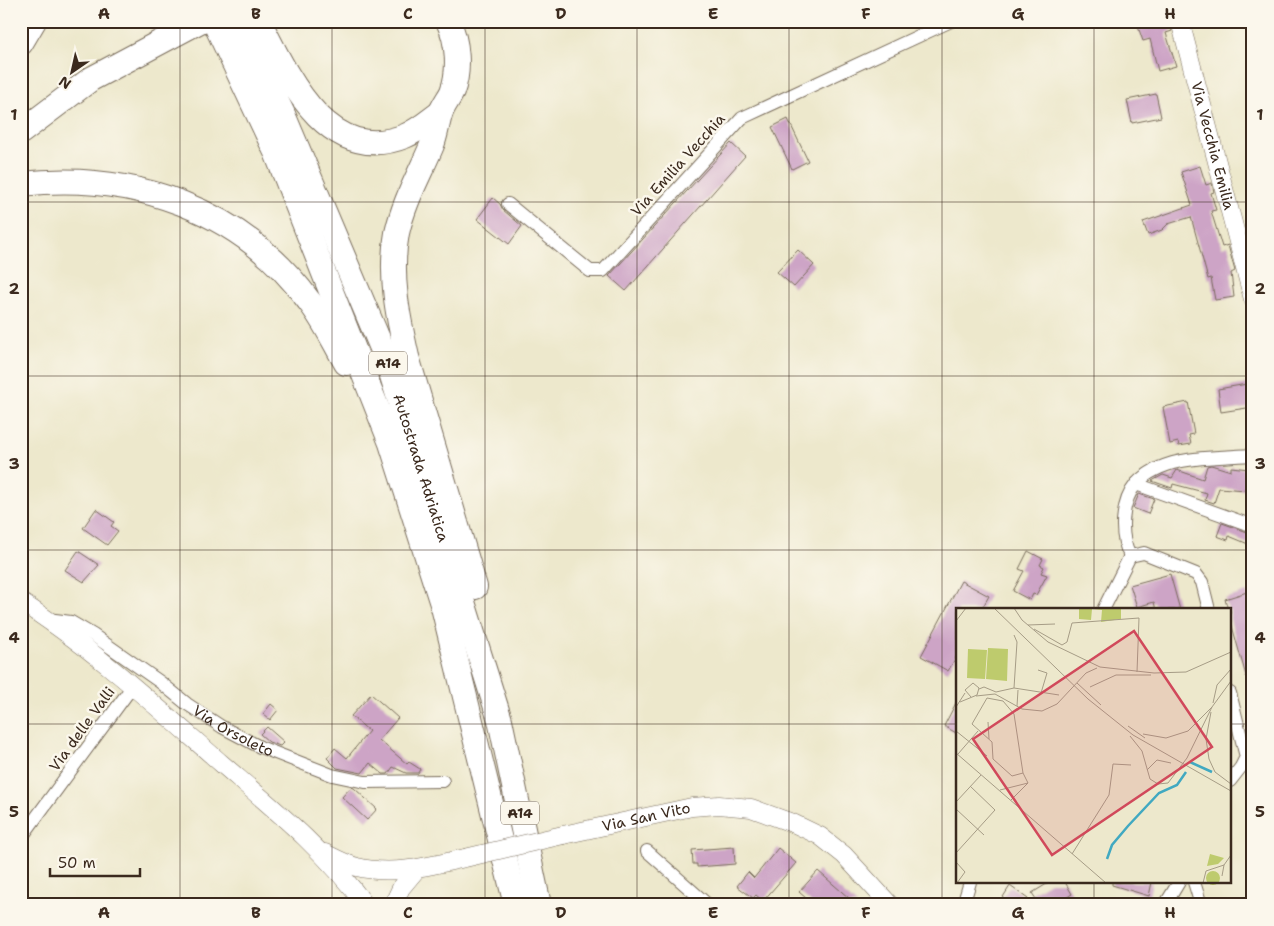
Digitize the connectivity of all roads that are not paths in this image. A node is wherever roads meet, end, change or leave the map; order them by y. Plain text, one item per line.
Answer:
1 (34, 21) edge
2 (200, 21) edge
3 (214, 21) edge
4 (237, 21) edge
5 (259, 21) edge
6 (448, 21) edge
7 (951, 21) edge
8 (1180, 21) edge
9 (21, 43) edge
10 (440, 113) junction
11 (21, 132) edge
12 (21, 184) edge
13 (508, 204) dead end
14 (1253, 299) edge
15 (391, 443) junction
16 (1253, 455) edge
17 (1136, 484) junction
18 (1253, 526) edge
19 (1130, 556) junction
20 (21, 602) edge
21 (1104, 608) edge
22 (1208, 608) edge
23 (47, 619) junction
24 (132, 687) junction
25 (1232, 701) edge
26 (500, 720) junction
27 (1232, 778) edge
28 (443, 781) dead end
29 (21, 838) edge
30 (647, 851) dead end
31 (322, 852) junction
32 (416, 870) junction
33 (969, 884) edge
34 (1178, 884) edge
35 (1195, 884) edge
36 (365, 905) edge
37 (393, 905) edge
38 (516, 905) edge
39 (540, 905) edge
40 (708, 905) edge
41 (890, 905) edge
42 (963, 905) edge
43 (1165, 905) edge
44 (1201, 905) edge

1 - 9 highway
2 - 11 highway
3 - 15 highway, Autostrada Adriatica / A14
4 - 26 highway, Autostrada Adriatica / A14
5 - 10 highway
6 - 10 highway
7 - 13 street, Via Emilia Vecchia
8 - 14 street, Via Vecchia Emilia
10 - 26 highway
12 - 15 highway
15 - 38 highway, Autostrada Adriatica / A14
16 - 17 street
17 - 18 street
17 - 19 street
19 - 21 street
19 - 22 street
20 - 23 street, Via Orsoleto
23 - 24 street, Via Orsoleto
23 - 28 street, Via Orsoleto
24 - 29 street, Via delle Valli
24 - 31 street, Via Orsoleto
25 - 27 street
26 - 39 highway, Autostrada Adriatica / A14
30 - 40 street
31 - 32 street, Via Orsoleto
31 - 36 street, Via Orsoleto
32 - 37 street
32 - 41 street, Via San Vito, bridge
33 - 42 street
34 - 43 street
35 - 44 street

